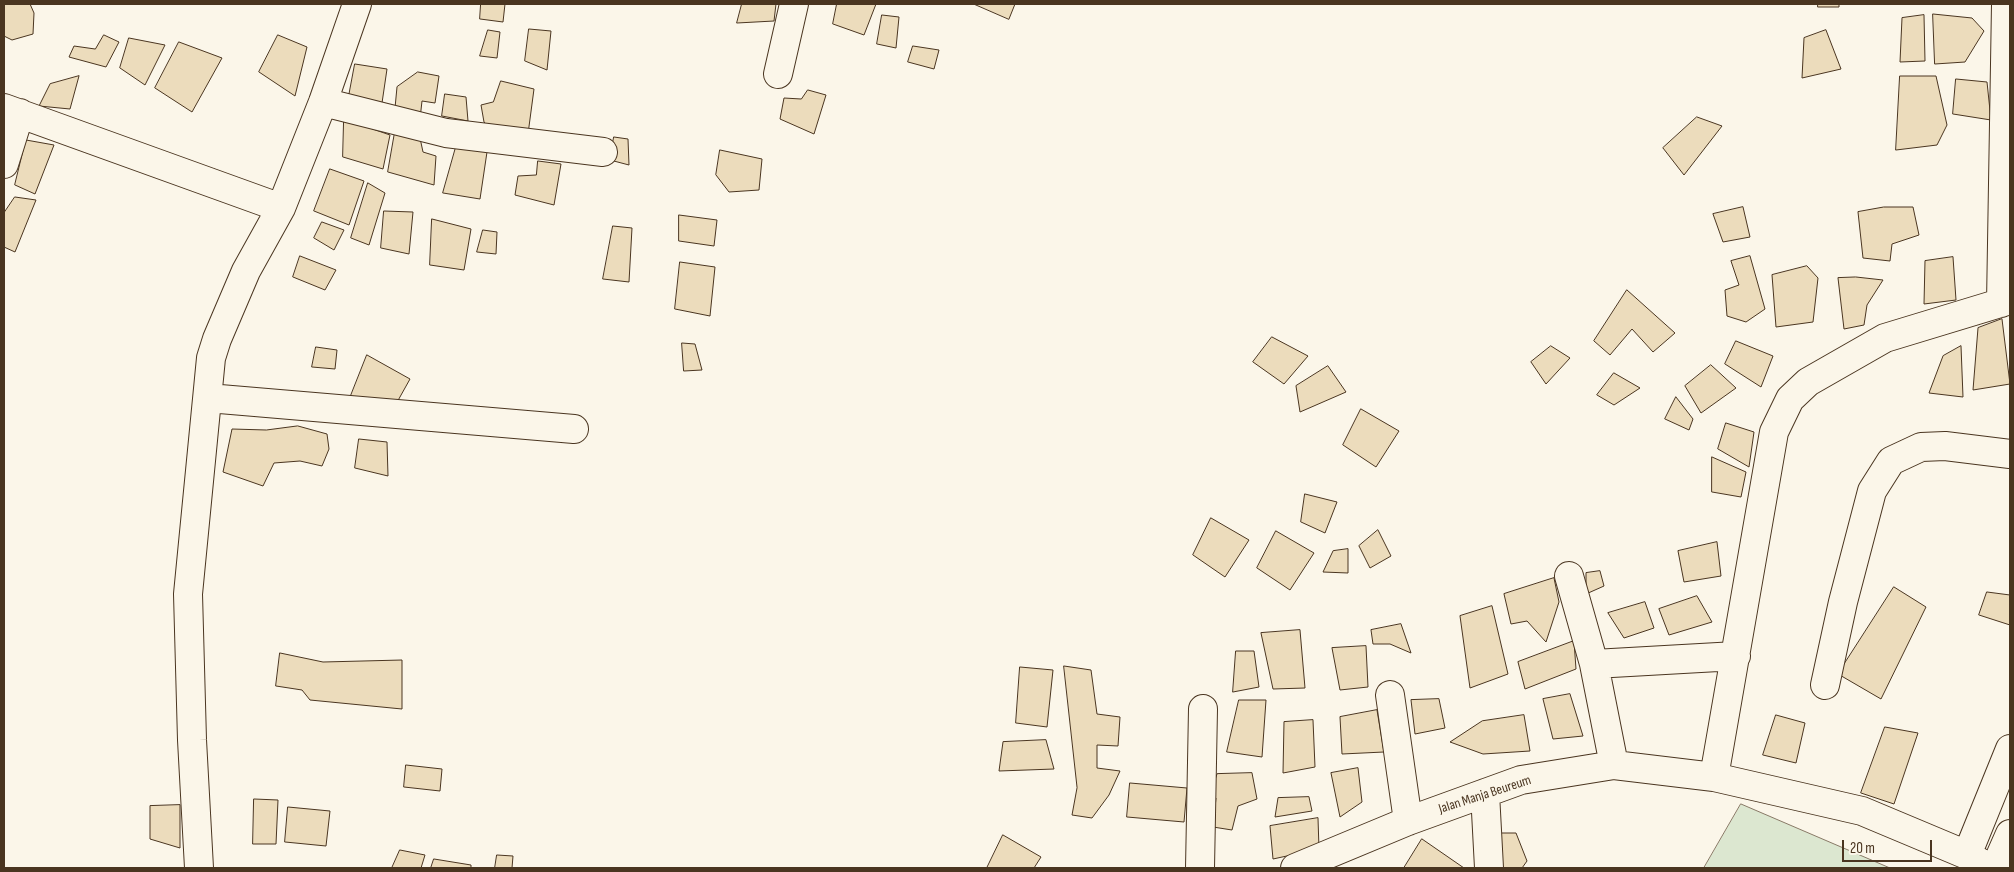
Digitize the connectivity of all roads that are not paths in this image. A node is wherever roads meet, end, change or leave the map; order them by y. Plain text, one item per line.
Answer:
1 (356, 4) edge
2 (794, 4) edge
3 (2006, 4) edge
4 (778, 74) dead end
5 (323, 102) junction
6 (12, 110) edge
7 (603, 152) dead end
8 (4, 164) edge
9 (281, 208) junction
10 (2005, 301) edge
11 (208, 398) junction
12 (574, 429) dead end
13 (2010, 454) edge
14 (1569, 576) dead end
15 (1736, 656) junction
16 (1594, 664) junction
17 (1825, 685) dead end
18 (1390, 695) dead end
19 (1203, 709) dead end
20 (2010, 750) edge
21 (1614, 765) junction
22 (1714, 777) junction
23 (1485, 793) junction
24 (1408, 821) junction
25 (2010, 834) edge
26 (1967, 856) junction
27 (1352, 857) edge
28 (198, 868) edge
29 (1200, 868) edge
30 (1296, 868) edge
31 (1490, 868) edge
32 (1990, 868) edge
33 (1995, 868) edge

1 - 5 street
2 - 4 street
3 - 10 street
5 - 7 street
5 - 9 street
6 - 8 street
6 - 9 street
9 - 11 street
10 - 15 street
11 - 12 street
11 - 28 street
13 - 17 street
14 - 16 street
15 - 16 street
15 - 22 street
16 - 21 street
18 - 24 street
19 - 29 street
20 - 26 street
21 - 22 street, Jalan Manja Beureum
21 - 23 street, Jalan Manja Beureum
22 - 26 street, Jalan Manja Beureum
23 - 24 street, Jalan Manja Beureum
23 - 31 street
24 - 27 street, Jalan Manja Beureum
25 - 33 street
26 - 32 street, Jalan Manja Beureum
27 - 30 street, Jalan Manja Beureum

